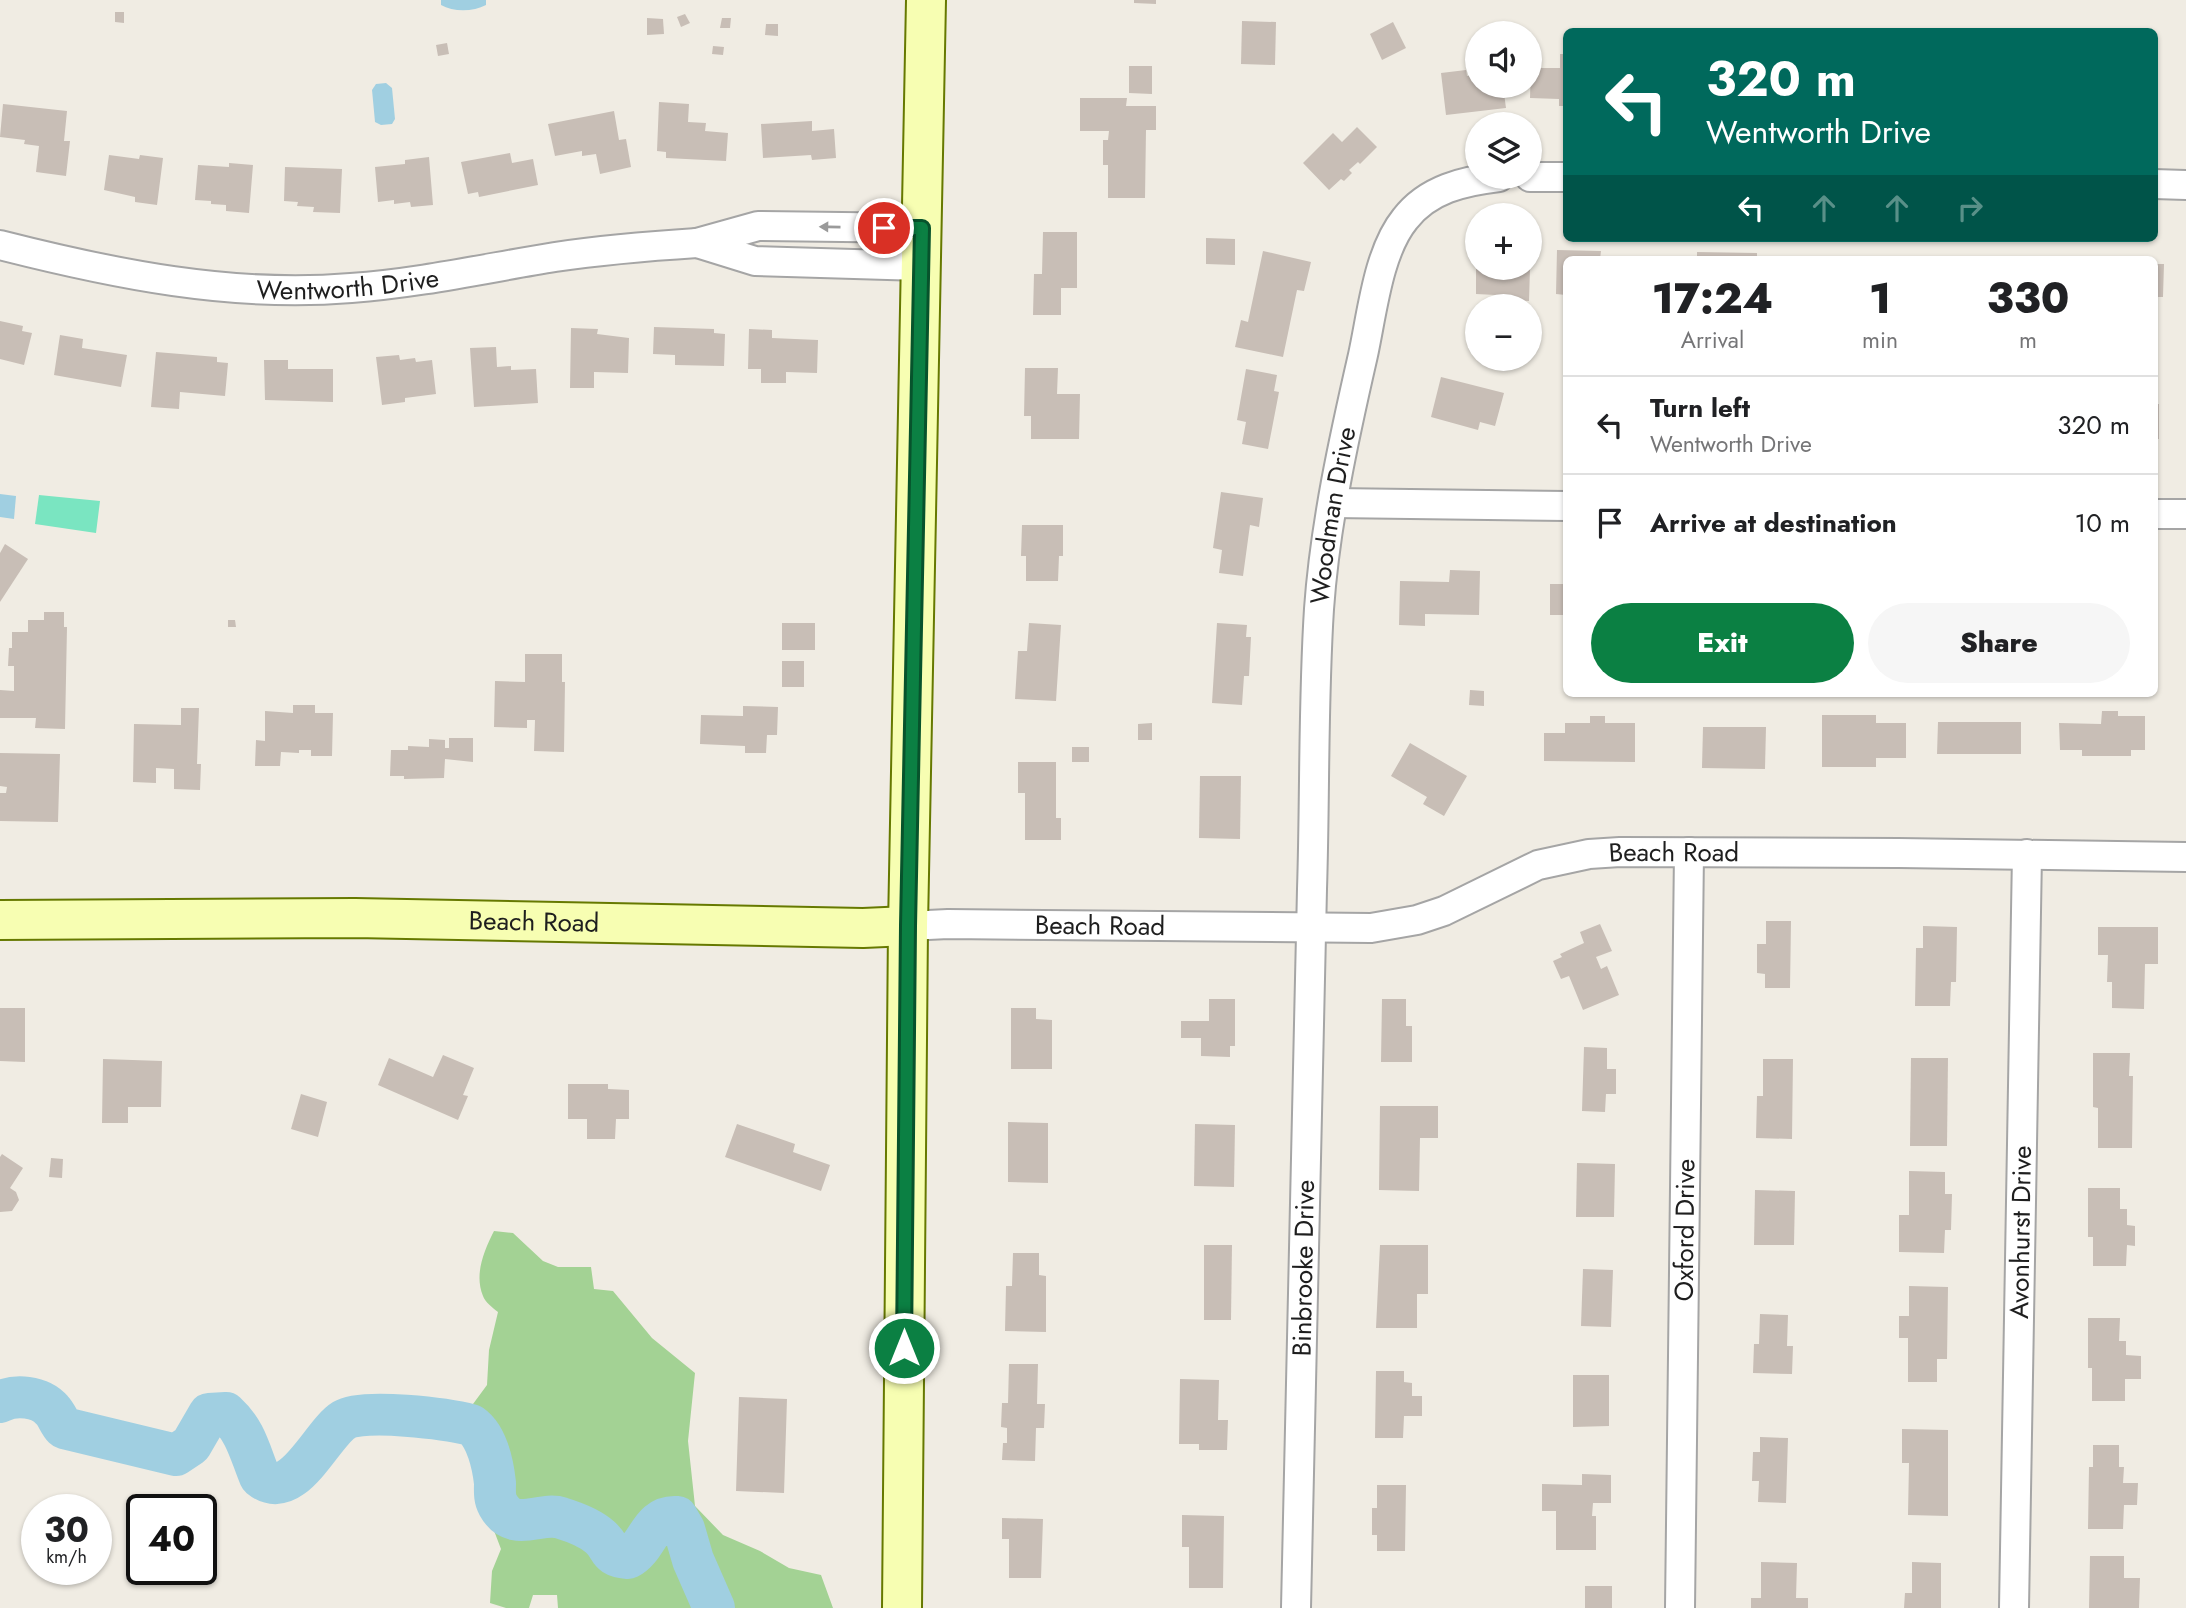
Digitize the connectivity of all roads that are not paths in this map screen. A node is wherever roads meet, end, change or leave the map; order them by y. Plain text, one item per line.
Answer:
1 (926, 0) edge
2 (1542, 177) edge
3 (1563, 177) edge
4 (1465, 182) edge
5 (2158, 184) edge
6 (2186, 185) edge
7 (922, 228) junction
8 (697, 243) junction
9 (0, 245) edge
10 (921, 266) junction
11 (1333, 503) junction
12 (1563, 506) edge
13 (2158, 514) edge
14 (2186, 514) edge
15 (1689, 852) junction
16 (2027, 854) junction
17 (2186, 857) edge
18 (0, 920) edge
19 (908, 926) junction
20 (1310, 929) junction
21 (902, 1608) edge
22 (1296, 1608) edge
23 (1680, 1608) edge
24 (2014, 1608) edge

1 - 7 street
2 - 3 street
4 - 11 street, Woodman Drive
5 - 6 street
7 -> 8 street, Wentworth Drive
7 - 10 street
8 - 9 street, Wentworth Drive
8 - 10 street, Wentworth Drive
10 - 19 street
11 - 12 street
11 - 20 street, Woodman Drive
13 - 14 street
15 - 16 street, Beach Road
15 - 20 street, Beach Road
15 - 23 street, Oxford Drive
16 - 17 street, Beach Road
16 - 24 street, Avonhurst Drive
18 - 19 street, Beach Road
19 - 20 street, Beach Road
19 - 21 street
20 - 22 street, Binbrooke Drive

